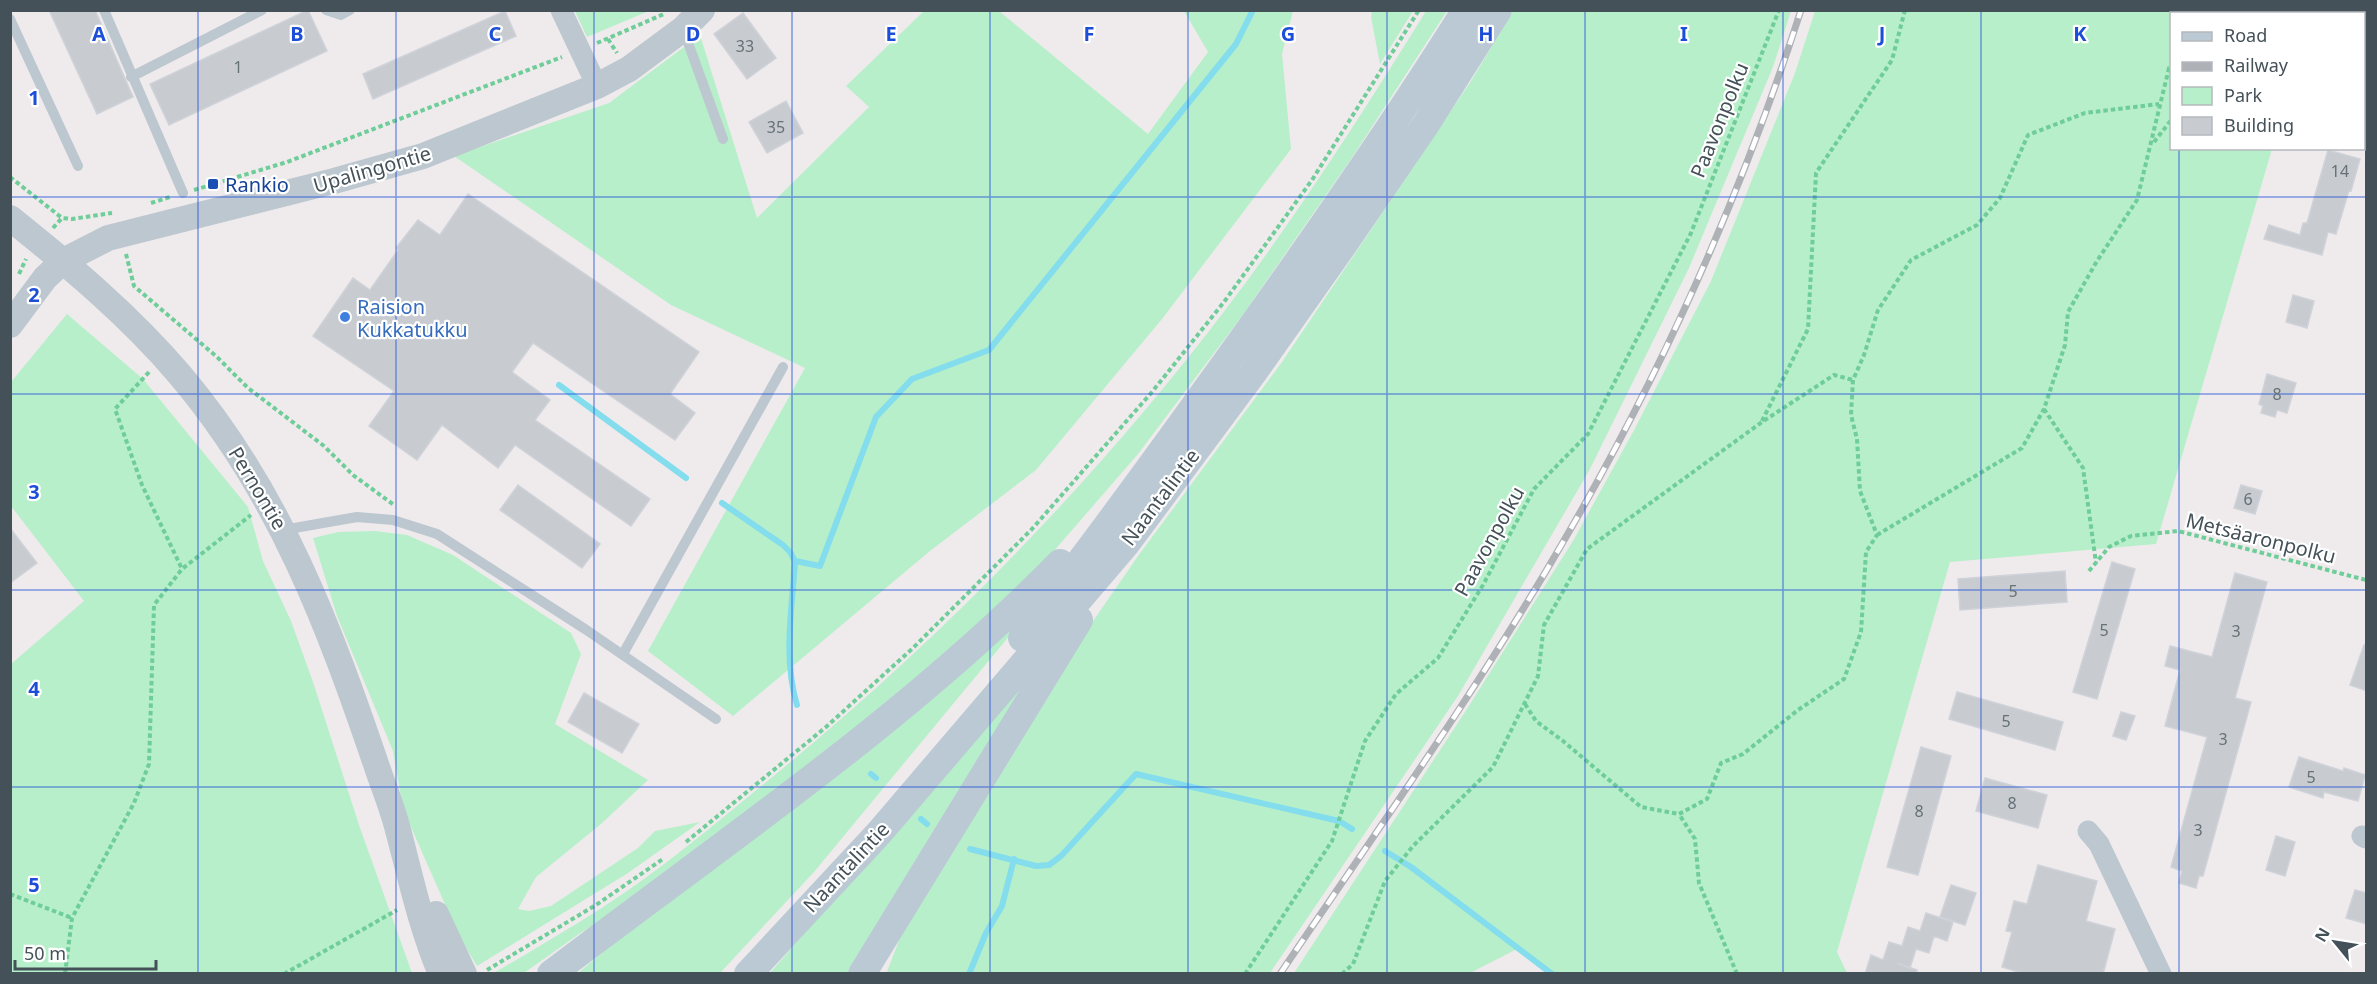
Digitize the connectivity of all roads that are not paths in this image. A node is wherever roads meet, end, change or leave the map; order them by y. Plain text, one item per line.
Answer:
1 (104, 10) edge
2 (262, 10) edge
3 (326, 10) edge
4 (350, 10) edge
5 (561, 10) edge
6 (702, 10) edge
7 (1466, 10) edge
8 (1498, 10) edge
9 (10, 19) edge
10 (676, 20) edge
11 (131, 77) junction
12 (597, 86) junction
13 (723, 139) dead end
14 (78, 166) dead end
15 (183, 193) road end
16 (10, 218) edge
17 (63, 261) junction
18 (10, 325) edge
19 (783, 367) dead end
20 (1143, 478) junction
21 (283, 530) junction
22 (1126, 544) junction
23 (623, 654) junction
24 (716, 719) dead end
25 (398, 829) junction
26 (2088, 831) dead end
27 (773, 945) junction
28 (476, 972) edge
29 (441, 974) edge
30 (551, 974) edge
31 (748, 974) edge
32 (862, 974) edge
33 (2161, 974) edge

1 - 11 lane
2 - 11 lane
3 - 4 lane
5 - 12 street
6 - 10 street, Upalingontie
7 - 20 main road, Naantalintie
8 - 22 main road, Naantalintie
9 - 14 lane
10 - 12 street, Upalingontie
10 - 13 lane
11 - 15 lane
12 - 17 street, Upalingontie
16 - 17 street, Pernontie
17 - 18 street, Upalingontie
17 - 21 street, Pernontie
19 - 23 lane
20 - 27 main road, Naantalintie
20 - 30 main road
21 - 23 lane
21 - 25 street, Pernontie
22 - 27 main road, Naantalintie
22 - 32 main road
23 - 24 lane
25 - 28 street, Pernontie
25 - 29 street, Pernontie
26 - 33 street
27 - 31 main road, Naantalintie

